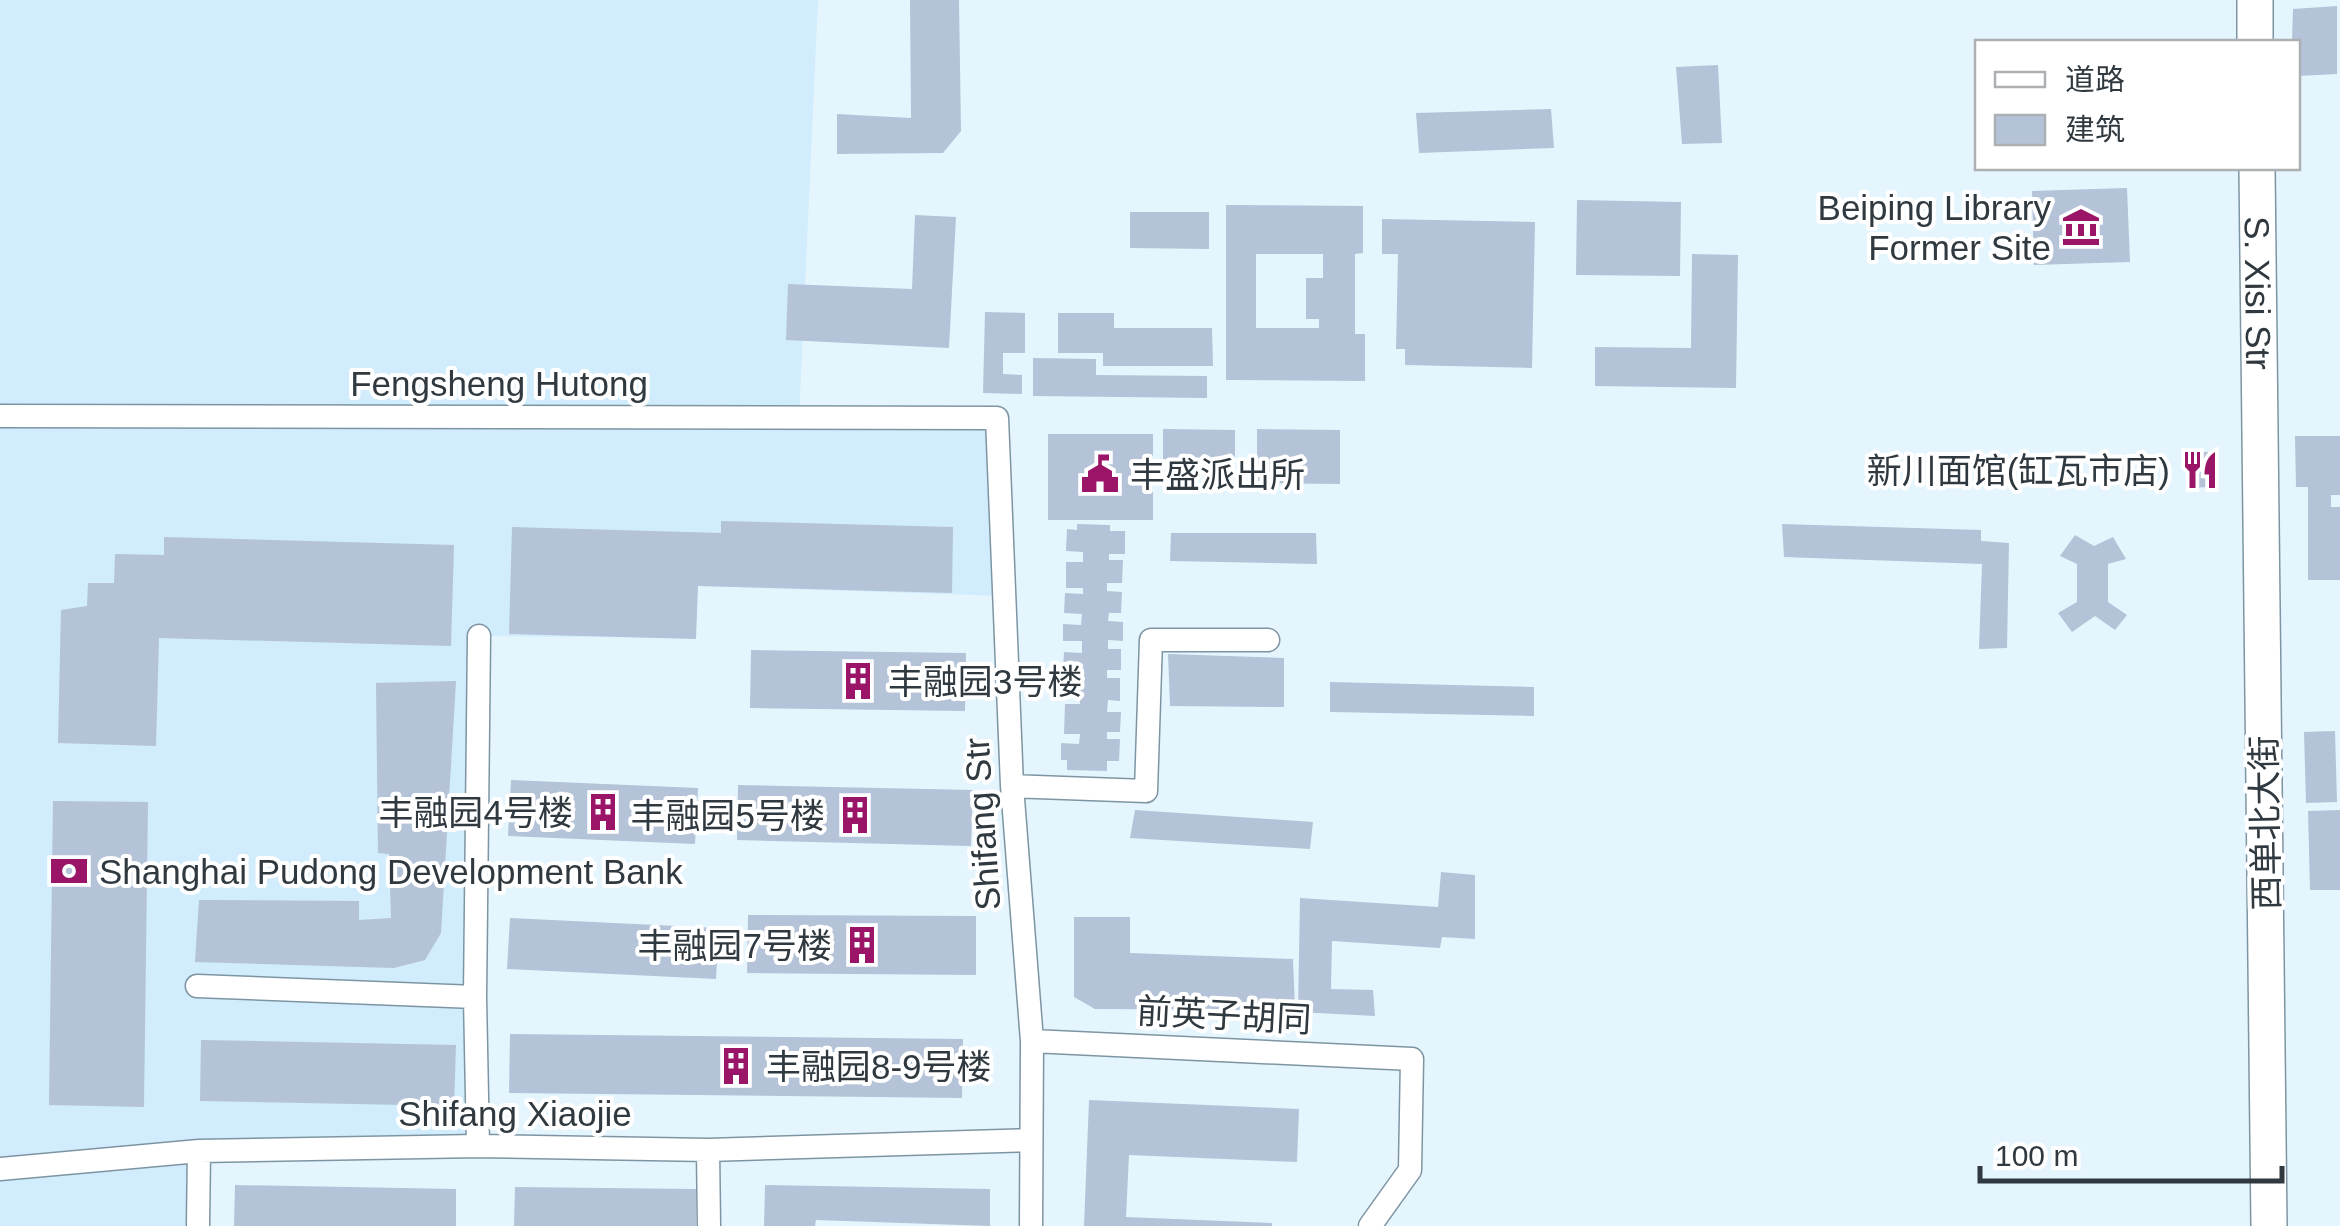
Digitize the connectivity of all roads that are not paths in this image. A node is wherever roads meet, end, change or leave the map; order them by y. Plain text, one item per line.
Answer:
1 (2255, 0) edge
2 (2256, 40) edge
3 (2257, 170) edge
4 (0, 416) edge
5 (997, 418) joint
6 (2260, 421) joint
7 (478, 636) dead end
8 (1268, 640) dead end
9 (1012, 786) junction
10 (197, 986) dead end
11 (475, 997) junction
12 (1032, 1042) junction
13 (1031, 1140) junction
14 (478, 1146) junction
15 (708, 1150) junction
16 (199, 1151) junction
17 (0, 1169) edge
18 (198, 1226) edge
19 (709, 1226) edge
20 (1030, 1226) edge
21 (1370, 1226) edge
22 (2270, 1226) edge

1 - 2 main road
3 - 6 main road, S. Xisi Str
4 - 5 street, Fengsheng Hutong
5 - 9 street, Shifang Str
6 - 22 main road, 西单北大街
7 - 11 street
8 - 9 street
9 - 12 street, Shifang Str
10 - 11 street
11 - 14 street
12 - 13 street, Shifang Str
12 - 21 street, 前英子胡同
13 - 15 street, Shifang Xiaojie
13 - 20 street, Shifang Str
14 - 15 street, Shifang Xiaojie
14 - 16 street, Shifang Xiaojie
15 - 19 street
16 - 17 street, Shifang Xiaojie
16 - 18 street

